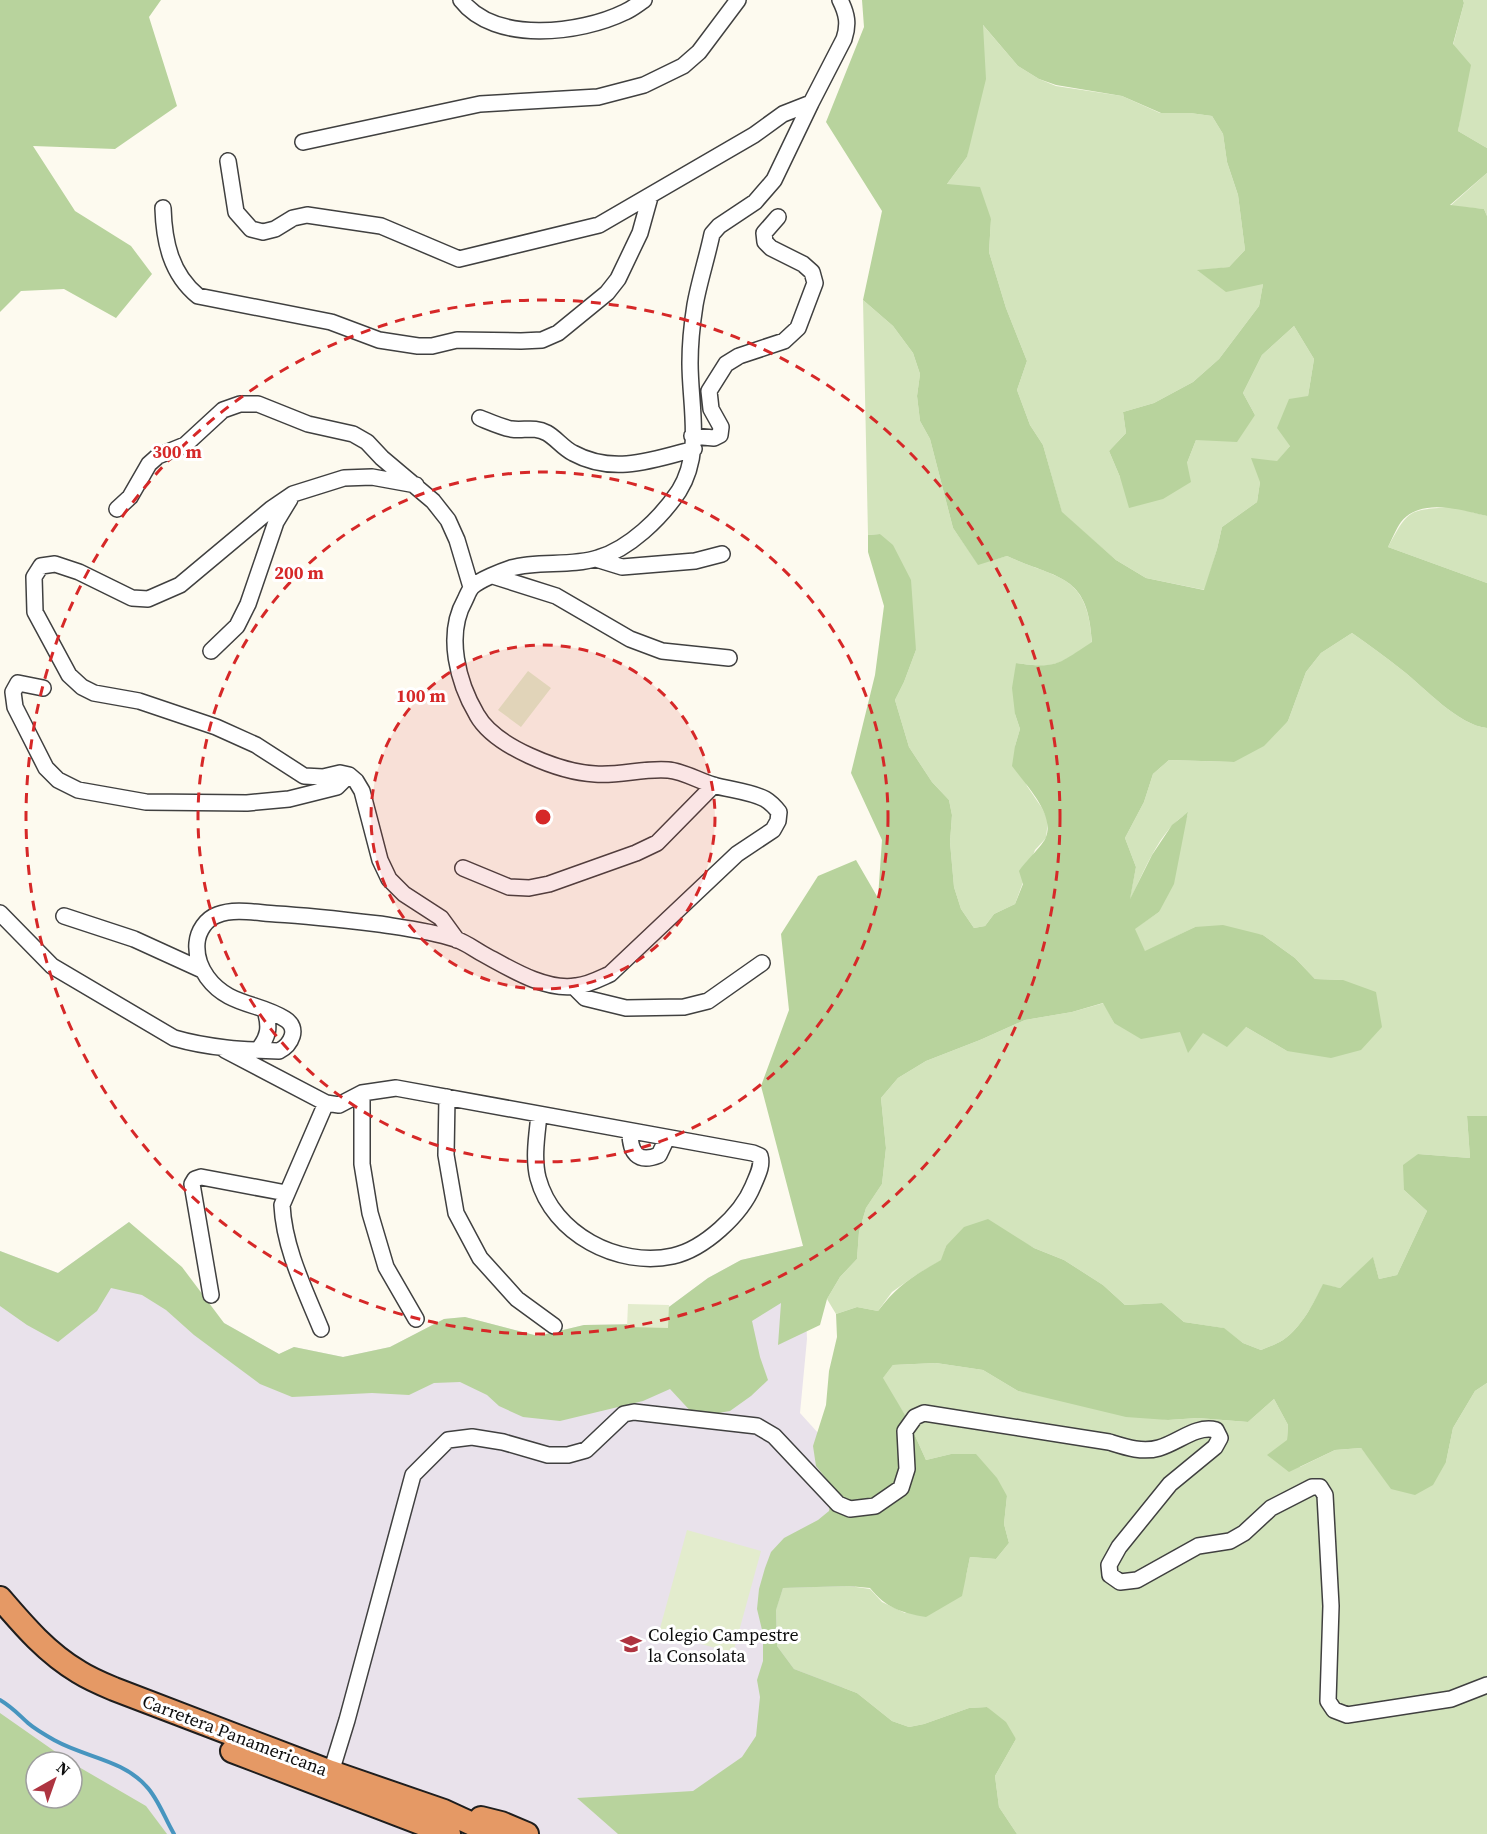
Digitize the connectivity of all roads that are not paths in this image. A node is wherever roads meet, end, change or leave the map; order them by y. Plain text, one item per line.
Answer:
1 (461, 0) edge
2 (644, 0) edge
3 (738, 0) edge
4 (840, 0) edge
5 (811, 103) junction
6 (303, 142) dead end
7 (228, 161) dead end
8 (650, 197) junction
9 (163, 208) dead end
10 (778, 217) dead end
11 (480, 418) dead end
12 (693, 442) junction
13 (416, 485) junction
14 (293, 494) junction
15 (117, 509) dead end
16 (722, 554) dead end
17 (596, 559) junction
18 (493, 576) junction
19 (471, 587) junction
20 (211, 651) dead end
21 (729, 658) dead end
22 (43, 688) dead end
23 (349, 775) junction
24 (714, 785) junction
25 (463, 868) dead end
26 (0, 913) edge
27 (64, 916) dead end
28 (457, 940) junction
29 (762, 963) dead end
30 (202, 970) junction
31 (574, 987) junction
32 (265, 1010) junction
33 (219, 1047) junction
34 (258, 1050) junction
35 (362, 1093) junction
36 (447, 1097) junction
37 (326, 1103) junction
38 (539, 1115) junction
39 (630, 1132) junction
40 (667, 1138) junction
41 (286, 1193) junction
42 (211, 1295) dead end
43 (416, 1319) dead end
44 (554, 1326) dead end
45 (321, 1329) dead end
46 (0, 1598) edge
47 (0, 1619) edge
48 (1487, 1685) edge
49 (331, 1772) junction
50 (444, 1811) junction
51 (423, 1830) edge
52 (449, 1834) edge
53 (494, 1834) edge
54 (527, 1834) edge

1 - 2 street
3 - 6 street
4 - 5 street
5 - 8 street
5 - 12 street
7 - 8 street
8 - 9 street
10 - 12 street
11 - 12 street
12 - 17 street
13 - 14 street
13 - 15 street
13 - 19 street
14 - 20 street
14 - 23 street
16 - 17 street
17 - 18 street
18 - 19 street
18 - 21 street
19 - 24 street
22 - 23 street
23 - 28 street
24 - 25 street
24 - 31 street
26 - 33 street
27 - 30 street
28 - 30 street
28 - 31 street
29 - 31 street
30 - 32 street
32 - 34 street
32 - 34 street
33 - 34 street
33 - 37 street
35 - 36 street
35 - 37 street
35 - 43 street
36 - 38 street
36 - 44 street
37 - 41 street
38 - 39 street
38 - 40 street
39 - 40 street
39 - 40 street
41 - 42 street
41 - 45 street
46 - 49 highway, Carretera Panamericana
47 - 51 highway, Carretera Panamericana
48 - 49 street
49 - 50 highway, Carretera Panamericana
50 - 53 highway, Carretera Panamericana
50 - 54 highway
51 - 52 highway, Carretera Panamericana

